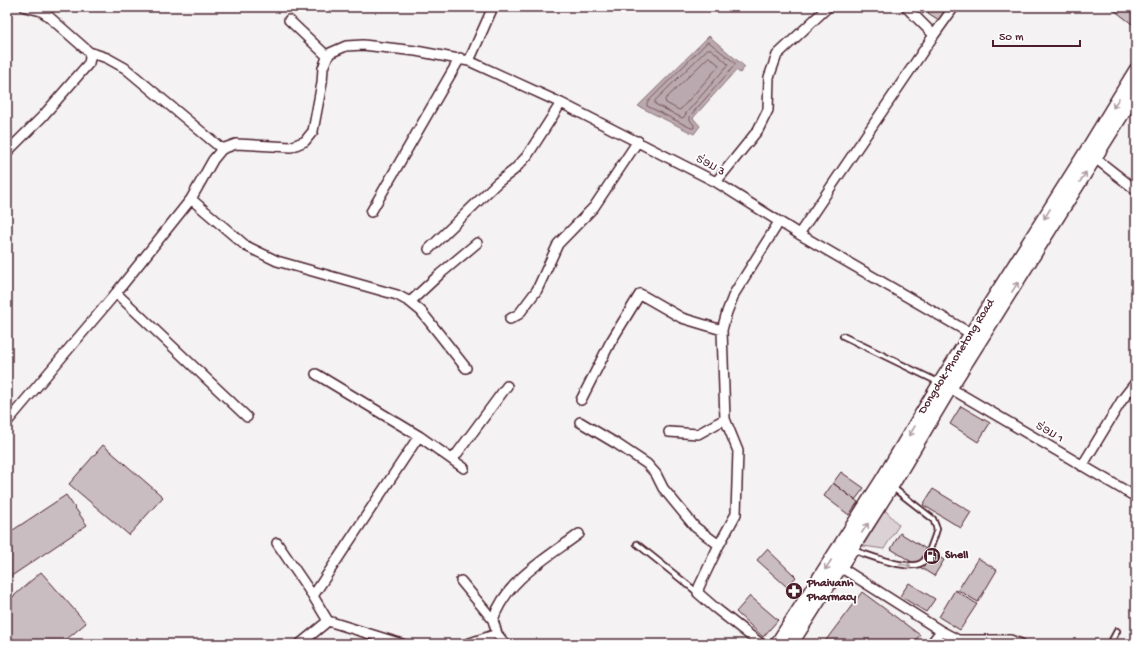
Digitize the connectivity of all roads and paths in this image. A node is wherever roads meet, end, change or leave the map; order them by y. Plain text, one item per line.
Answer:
1 (25, 7) edge
2 (493, 7) edge
3 (828, 7) edge
4 (906, 7) edge
5 (954, 7) edge
6 (289, 20) dead end
7 (934, 35) junction
8 (90, 52) junction
9 (328, 57) junction
10 (460, 58) junction
11 (469, 61) junction
12 (1136, 70) edge
13 (1136, 92) edge
14 (560, 103) junction
15 (638, 141) junction
16 (222, 149) junction
17 (7, 152) edge
18 (1095, 158) junction
19 (716, 182) junction
20 (1136, 190) edge
21 (190, 199) junction
22 (371, 212) dead end
23 (779, 222) junction
24 (799, 234) junction
25 (477, 242) dead end
26 (429, 249) dead end
27 (116, 293) junction
28 (410, 302) junction
29 (510, 319) dead end
30 (722, 330) junction
31 (843, 336) dead end
32 (977, 337) junction
33 (466, 368) dead end
34 (316, 374) dead end
35 (1136, 382) edge
36 (507, 386) dead end
37 (945, 386) junction
38 (581, 400) dead end
39 (247, 416) dead end
40 (725, 419) junction
41 (7, 422) edge
42 (580, 422) dead end
43 (669, 432) dead end
44 (419, 436) junction
45 (453, 459) junction
46 (1082, 466) junction
47 (464, 468) dead end
48 (887, 483) junction
49 (1136, 497) edge
50 (579, 534) dead end
51 (277, 543) dead end
52 (637, 544) dead end
53 (719, 545) junction
54 (846, 546) junction
55 (840, 567) junction
56 (461, 581) dead end
57 (698, 592) junction
58 (313, 596) junction
59 (493, 620) junction
60 (328, 621) junction
61 (941, 630) junction
62 (1117, 631) dead end
63 (497, 634) junction
64 (376, 640) edge
65 (300, 644) edge
66 (402, 644) edge
67 (467, 644) edge
68 (505, 644) edge
69 (761, 644) edge
70 (777, 644) edge
71 (791, 644) edge
72 (932, 644) edge
73 (1021, 644) edge
74 (1110, 644) edge

1 - 8 street
2 - 11 street
3 - 19 street
4 - 7 street
5 - 7 street
6 - 9 street
7 - 24 street
8 - 16 street
8 - 17 street
9 - 10 street, ຮ່ອມ 3
9 - 16 street
10 - 11 street, ຮ່ອມ 3
10 - 22 street
11 - 14 street, ຮ່ອມ 3
12 -> 32 main road, Dongdok-Phonetong Road
13 - 18 main road, Dongdok-Phonetong Road
14 - 15 street, ຮ່ອມ 3
14 - 26 street
15 - 19 street, ຮ່ອມ 3
15 - 29 street
16 - 21 street
18 - 20 street
32 -> 18 main road, Dongdok-Phonetong Road
19 - 23 street, ຮ່ອມ 3
21 - 27 street
21 - 28 street
23 - 24 street, ຮ່ອມ 3
23 - 30 street
24 - 32 street, ຮ່ອມ 3
25 - 28 street
27 - 39 street
27 - 41 street
28 - 33 street
30 - 38 street
30 - 40 street
31 - 37 lane
32 - 37 main road, Dongdok-Phonetong Road
34 - 44 street
35 - 46 street
36 - 45 street
37 - 46 street, ຮ່ອມ 1
37 - 48 main road, Dongdok-Phonetong Road
40 - 43 street
40 - 53 street
42 - 53 street
44 - 45 street
44 - 58 street
45 - 47 street
46 - 49 street, ຮ່ອມ 1
48 - 54 main road, Dongdok-Phonetong Road
54 -> 48 lane
50 - 59 street
51 - 58 street
52 - 57 lane
53 - 57 street
54 - 55 main road, Dongdok-Phonetong Road
54 -> 70 main road, Dongdok-Phonetong Road
55 - 61 street
55 - 71 main road, Dongdok-Phonetong Road
56 - 59 street
57 - 69 street
58 - 60 street
59 - 63 street
60 - 64 street
60 - 65 street
61 - 72 street
61 - 73 street
62 - 74 lane
63 - 67 street
63 - 68 street
64 - 66 street

